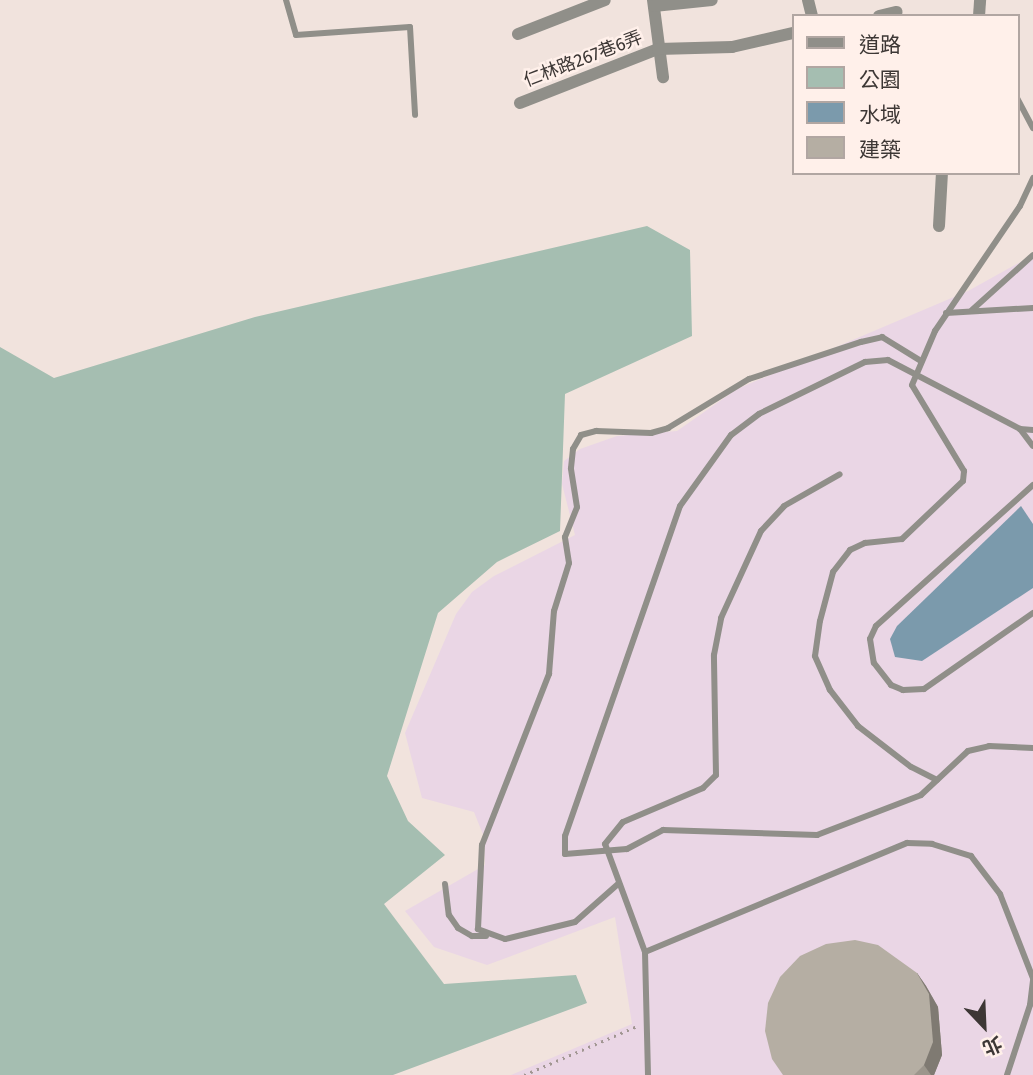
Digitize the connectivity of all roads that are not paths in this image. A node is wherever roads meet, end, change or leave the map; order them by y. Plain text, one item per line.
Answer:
1 (286, 0) edge
2 (605, 0) edge
3 (712, 0) edge
4 (654, 3) edge
5 (897, 12) dead end
6 (888, 14) edge
7 (792, 33) edge
8 (518, 34) dead end
9 (658, 49) junction
10 (663, 77) dead end
11 (1019, 102) edge
12 (520, 103) dead end
13 (415, 115) dead end
14 (1033, 128) edge
15 (942, 175) edge
16 (1033, 178) edge
17 (939, 226) dead end
18 (1033, 255) edge
19 (1033, 308) edge
20 (972, 310) junction
21 (946, 313) junction
22 (921, 361) junction
23 (916, 371) junction
24 (1020, 429) junction
25 (1033, 430) edge
26 (1033, 446) edge
27 (841, 474) dead end
28 (1033, 485) edge
29 (1033, 613) edge
30 (1033, 748) edge
31 (937, 780) junction
32 (606, 853) junction
33 (445, 884) dead end
34 (618, 884) junction
35 (486, 936) junction
36 (645, 952) junction
37 (1033, 978) edge
38 (648, 1075) edge
39 (1007, 1075) edge

1 - 13 lane
2 - 8 street
3 - 4 street, 仁林路267巷6弄
4 - 9 street
5 - 6 street
7 - 9 street, 仁林路267巷6弄
9 - 10 street
9 - 12 street, 仁林路267巷6弄
11 - 14 lane
15 - 17 street
16 - 21 lane
18 - 20 lane
19 - 20 lane
20 - 21 lane
21 - 22 lane
22 - 23 lane
22 - 35 lane
23 - 24 lane
23 - 31 lane
23 - 32 lane
24 - 25 lane
24 - 26 lane
27 - 32 lane
28 - 29 lane
30 - 31 lane
31 - 32 lane
32 - 34 lane
33 - 35 lane
34 - 35 lane
34 - 36 lane
36 - 37 lane
36 - 38 lane
37 - 39 lane

